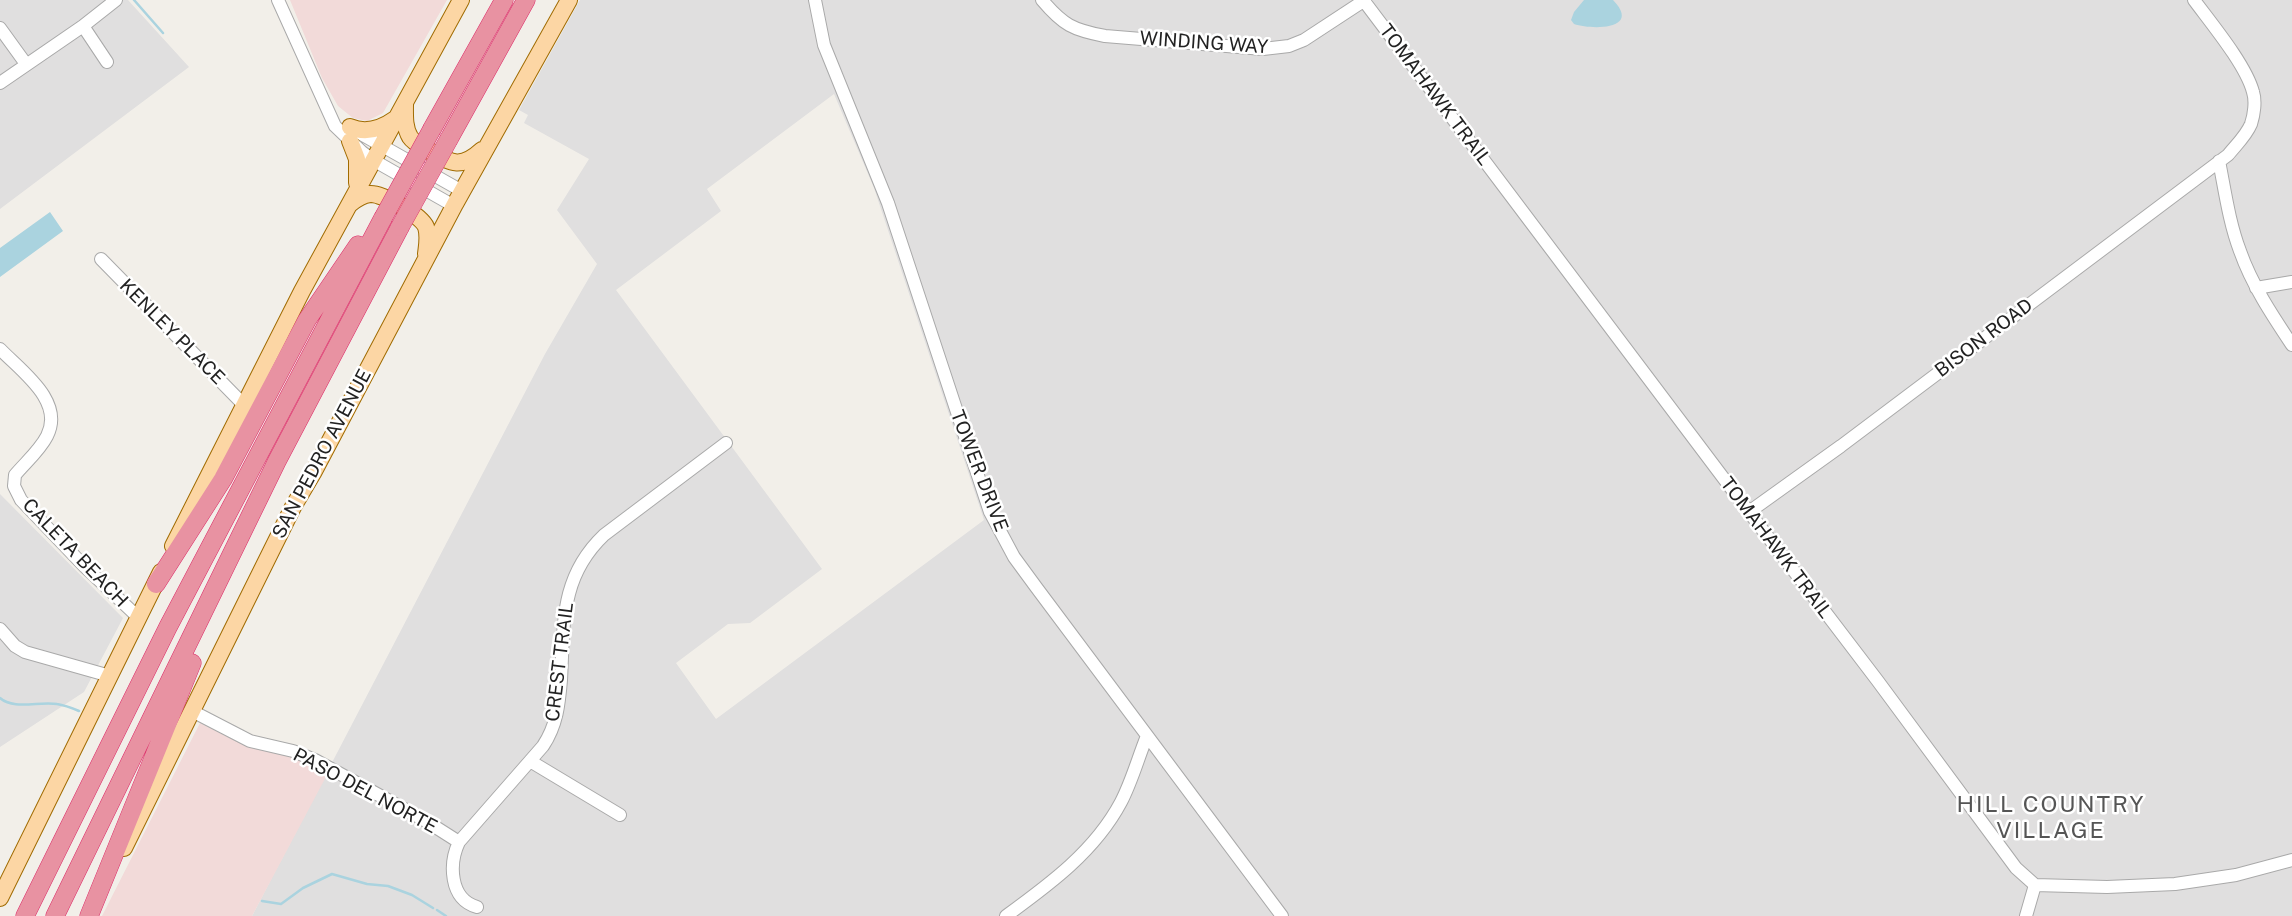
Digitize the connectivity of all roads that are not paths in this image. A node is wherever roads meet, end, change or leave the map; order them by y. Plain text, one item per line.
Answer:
1 (116, 0) edge
2 (278, 0) edge
3 (461, 0) edge
4 (504, 0) edge
5 (526, 0) edge
6 (569, 0) edge
7 (815, 0) edge
8 (1042, 0) edge
9 (1365, 0) edge
10 (2194, 0) edge
11 (83, 26) junction
12 (0, 28) edge
13 (107, 62) dead end
14 (26, 64) junction
15 (0, 83) edge
16 (405, 102) junction
17 (395, 119) junction
18 (350, 134) junction
19 (488, 145) junction
20 (377, 153) junction
21 (2219, 161) junction
22 (462, 191) junction
23 (351, 199) junction
24 (454, 206) junction
25 (380, 224) junction
26 (101, 260) dead end
27 (425, 260) junction
28 (2292, 282) edge
29 (2256, 288) junction
30 (2292, 345) edge
31 (0, 349) edge
32 (243, 404) junction
33 (726, 443) dead end
34 (278, 461) junction
35 (1749, 512) junction
36 (156, 584) junction
37 (139, 618) junction
38 (0, 629) edge
39 (110, 676) junction
40 (192, 711) junction
41 (1147, 736) junction
42 (530, 761) junction
43 (620, 815) dead end
44 (458, 842) junction
45 (2292, 860) edge
46 (2035, 885) junction
47 (0, 898) edge
48 (477, 907) dead end
49 (25, 916) edge
50 (55, 916) edge
51 (90, 916) edge
52 (1006, 916) edge
53 (1282, 916) edge
54 (2026, 916) edge

1 - 11 street
2 - 18 street
3 - 16 main road
4 - 25 highway, bridge
5 - 34 highway, bridge
6 - 19 main road, SAN PEDRO AVENUE
7 - 41 street, TOWER DRIVE
8 - 9 street, WINDING WAY
9 - 35 street, TOMAHAWK TRAIL
10 - 21 street, BISON ROAD
11 - 13 street
11 - 14 street
12 - 14 street
14 - 15 street
16 - 17 main road
16 - 19 main road
17 - 18 main road
17 - 20 main road
18 - 20 street
18 - 23 main road
19 - 22 main road, SAN PEDRO AVENUE
20 - 22 street
20 - 23 main road
20 - 24 street
21 - 29 street
21 - 35 street, BISON ROAD
22 - 24 main road, SAN PEDRO AVENUE
23 - 27 main road
23 - 32 main road
24 - 27 main road, SAN PEDRO AVENUE
25 - 36 highway
25 - 49 highway
26 - 32 street, KENLEY PLACE
27 - 40 main road, SAN PEDRO AVENUE
28 - 29 street
29 - 30 street
31 - 37 street, CALETA BEACH
32 - 36 main road
33 - 42 street, CREST TRAIL
34 - 50 highway
34 - 51 highway
35 - 46 street, TOMAHAWK TRAIL
36 - 37 main road
37 - 39 main road
38 - 39 street
39 - 47 main road
40 - 44 street, PASO DEL NORTE
40 - 51 main road, SAN PEDRO AVENUE
41 - 52 street
41 - 53 street, TOWER DRIVE
42 - 43 street
42 - 44 street, CREST TRAIL
44 - 48 street
45 - 46 street
46 - 54 street

